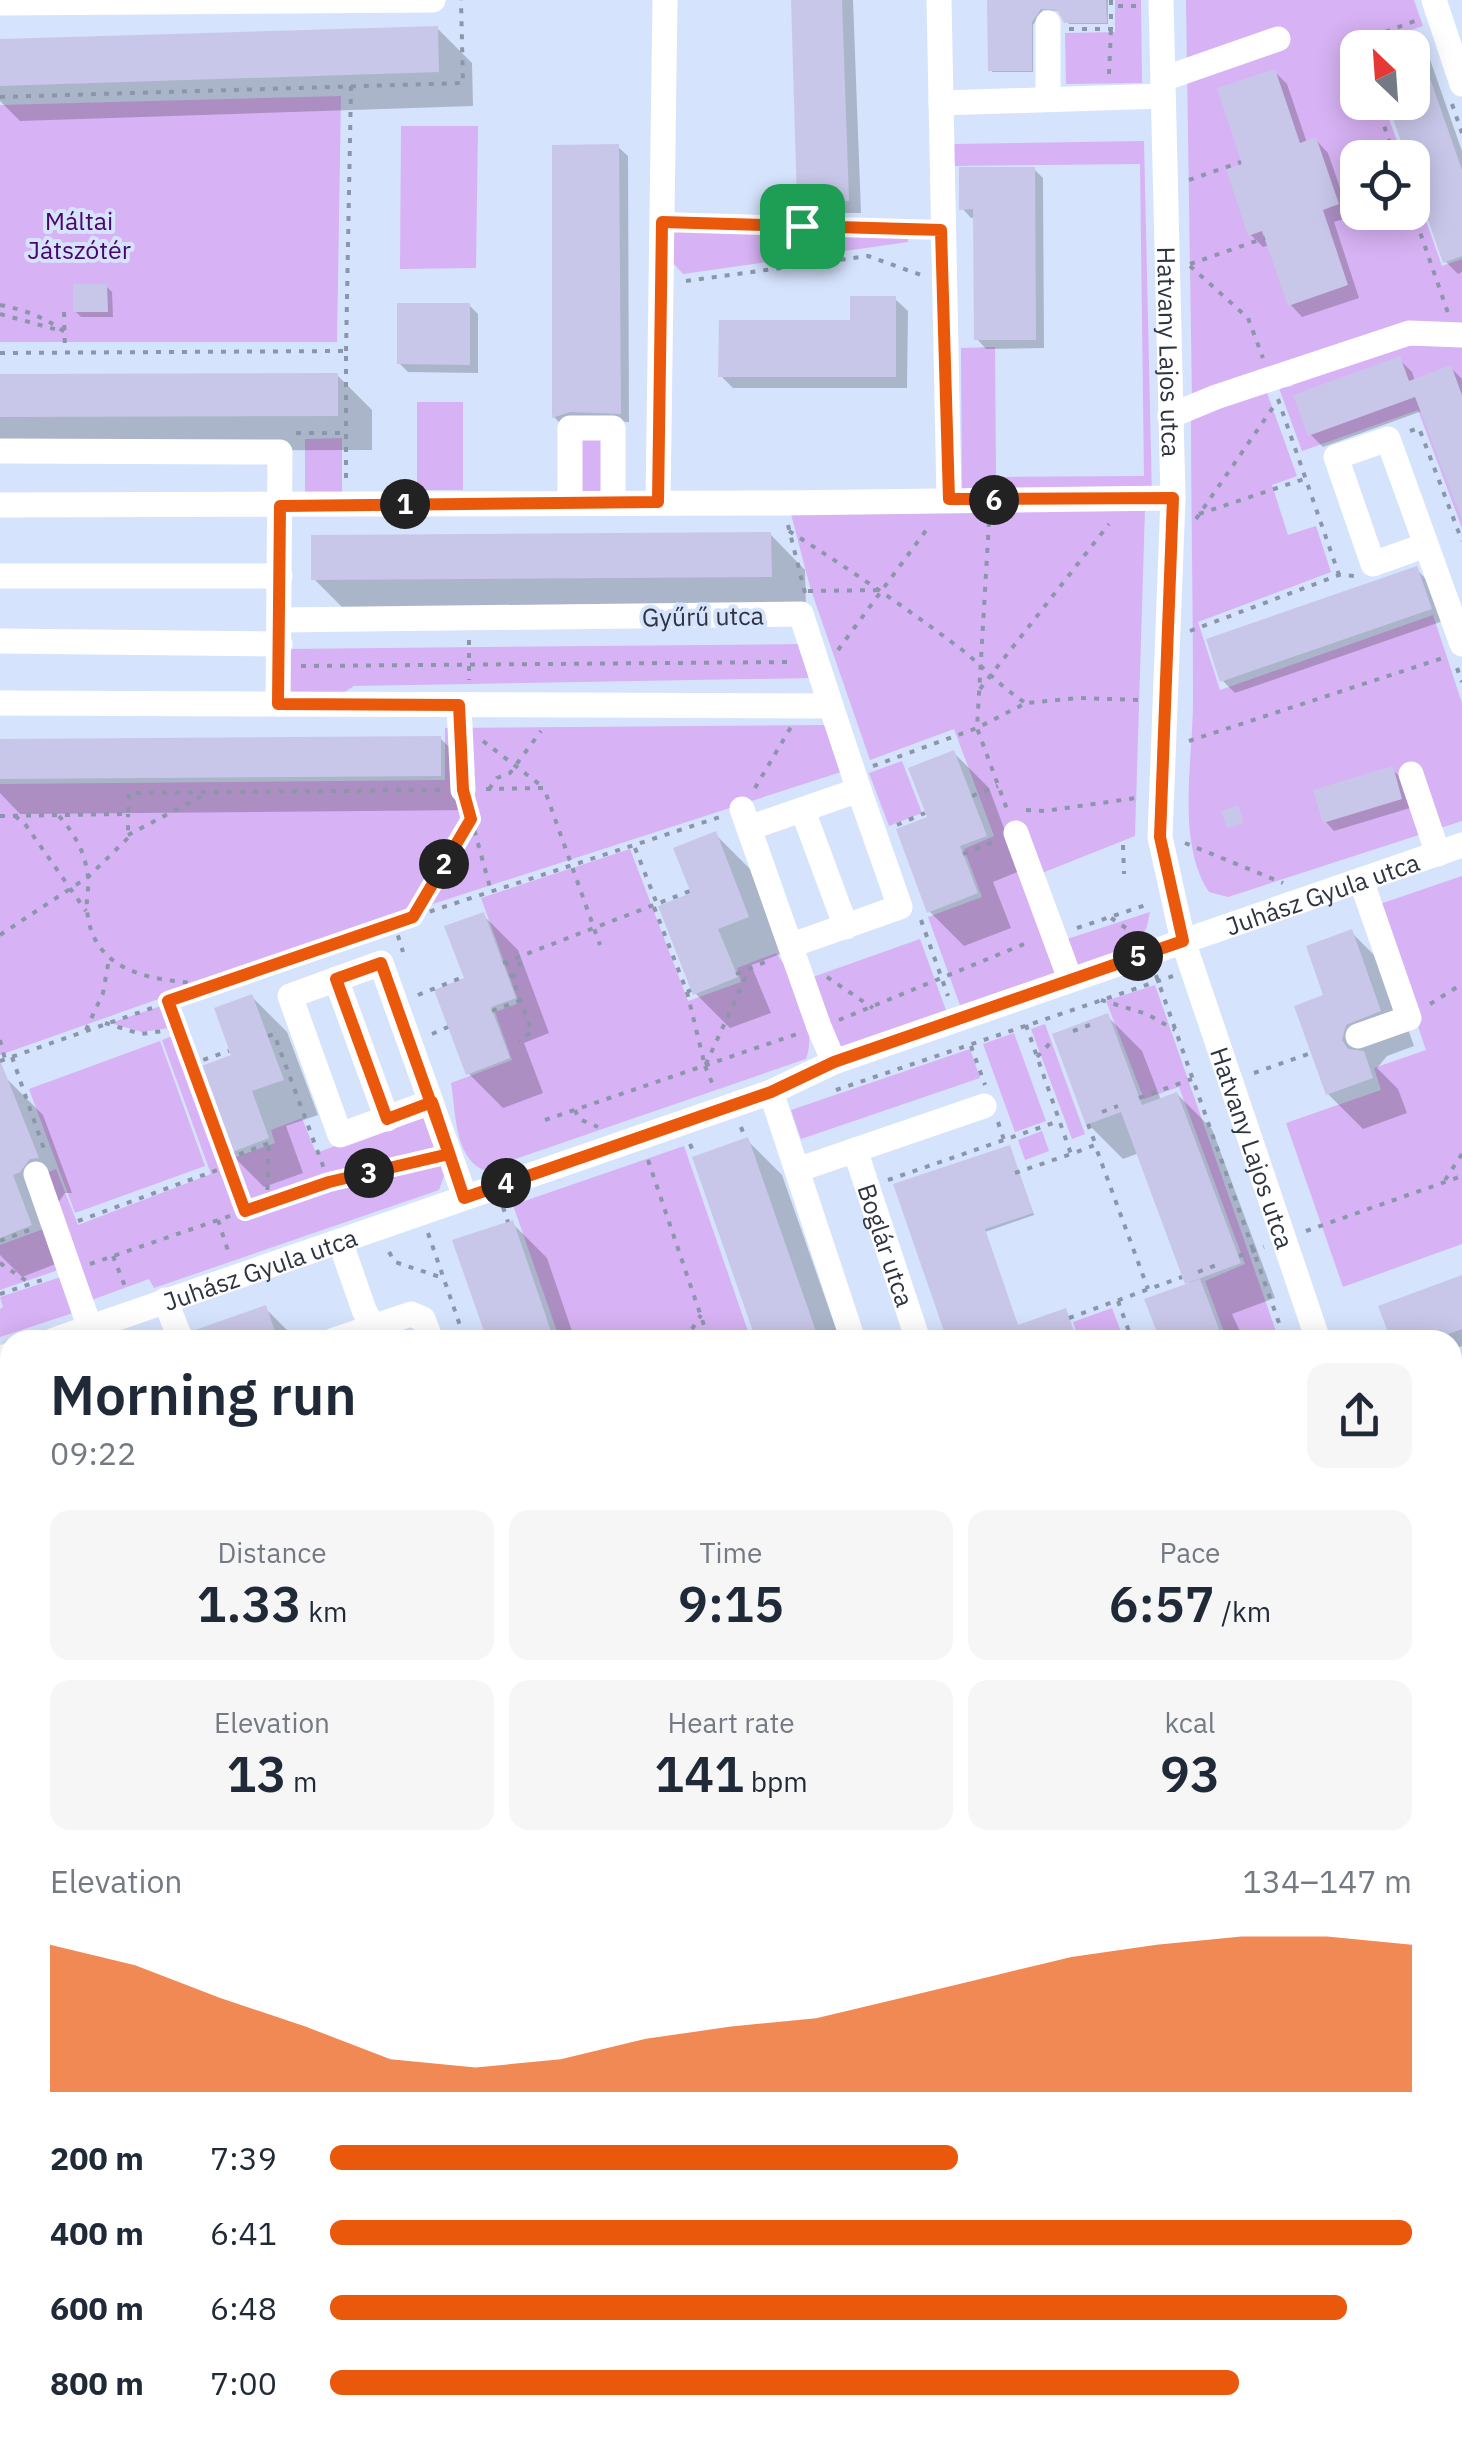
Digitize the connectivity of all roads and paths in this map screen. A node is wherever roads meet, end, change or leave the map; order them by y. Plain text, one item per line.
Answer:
1 (433, 0) edge
2 (460, 0) edge
3 (665, 0) edge
4 (938, 0) edge
5 (272, 1) edge
6 (0, 3) edge
7 (1111, 3) edge
8 (1153, 3) edge
9 (1428, 9) edge
10 (1048, 26) joint
11 (1111, 28) junction
12 (1383, 30) edge
13 (1278, 39) dead end
14 (1462, 83) edge
15 (350, 84) junction
16 (1109, 88) dead end
17 (1163, 88) junction
18 (0, 97) edge
19 (1048, 100) junction
20 (941, 103) junction
21 (1242, 162) dead end
22 (1183, 182) dead end
23 (662, 222) junction
24 (941, 230) junction
25 (1420, 230) edge
26 (1265, 238) dead end
27 (944, 283) junction
28 (661, 284) junction
29 (0, 305) edge
30 (64, 312) dead end
31 (0, 314) edge
32 (64, 332) junction
33 (1459, 334) edge
34 (65, 351) junction
35 (346, 352) junction
36 (0, 353) edge
37 (1275, 388) junction
38 (1170, 416) junction
39 (1388, 439) junction
40 (0, 451) edge
41 (1306, 478) junction
42 (1129, 498) junction
43 (1173, 498) junction
44 (949, 499) junction
45 (991, 500) junction
46 (613, 502) junction
47 (658, 502) junction
48 (570, 503) junction
49 (782, 503) junction
50 (346, 505) junction
51 (0, 506) edge
52 (280, 506) junction
53 (1200, 514) junction
54 (1191, 526) dead end
55 (790, 531) junction
56 (1462, 540) edge
57 (1426, 544) junction
58 (1339, 574) junction
59 (0, 576) edge
60 (280, 576) junction
61 (1367, 577) dead end
62 (883, 590) junction
63 (804, 591) junction
64 (810, 609) dead end
65 (468, 620) junction
66 (1180, 634) dead end
67 (1461, 637) edge
68 (0, 641) edge
69 (280, 643) junction
70 (822, 662) junction
71 (981, 664) junction
72 (469, 666) junction
73 (990, 676) junction
74 (1462, 682) edge
75 (980, 689) junction
76 (1146, 700) dead end
77 (0, 703) edge
78 (1026, 703) junction
79 (278, 704) junction
80 (830, 706) junction
81 (463, 711) junction
82 (795, 721) dead end
83 (547, 723) dead end
84 (977, 728) junction
85 (1180, 744) dead end
86 (515, 765) junction
87 (1411, 774) dead end
88 (856, 782) junction
89 (998, 786) junction
90 (544, 788) junction
91 (210, 792) junction
92 (478, 794) junction
93 (972, 796) dead end
94 (1140, 797) dead end
95 (1004, 802) junction
96 (803, 811) junction
97 (128, 814) junction
98 (926, 814) dead end
99 (0, 816) edge
100 (15, 816) junction
101 (59, 816) junction
102 (471, 819) junction
103 (746, 819) junction
104 (888, 828) dead end
105 (1016, 833) junction
106 (128, 835) junction
107 (1180, 841) dead end
108 (1124, 845) dead end
109 (634, 846) junction
110 (1450, 850) edge
111 (963, 854) dead end
112 (571, 866) junction
113 (1124, 874) dead end
114 (88, 877) junction
115 (1361, 880) junction
116 (70, 889) junction
117 (492, 891) junction
118 (690, 891) dead end
119 (1276, 892) dead end
120 (1153, 902) dead end
121 (655, 904) junction
122 (86, 912) junction
123 (413, 917) junction
124 (1109, 917) junction
125 (846, 926) junction
126 (594, 930) junction
127 (0, 935) edge
128 (1053, 935) junction
129 (1144, 940) dead end
130 (1183, 941) junction
131 (600, 945) dead end
132 (788, 953) junction
133 (524, 955) junction
134 (108, 959) junction
135 (941, 976) junction
136 (464, 977) dead end
137 (512, 978) junction
138 (336, 979) junction
139 (1070, 979) junction
140 (1158, 980) dead end
141 (217, 984) junction
142 (1462, 984) edge
143 (418, 995) dead end
144 (520, 1000) junction
145 (1101, 1000) dead end
146 (168, 1001) junction
147 (952, 1007) dead end
148 (873, 1008) junction
149 (492, 1010) dead end
150 (1409, 1018) junction
151 (105, 1023) junction
152 (1092, 1024) dead end
153 (1026, 1025) dead end
154 (819, 1027) junction
155 (178, 1028) junction
156 (448, 1028) dead end
157 (86, 1030) junction
158 (1073, 1031) dead end
159 (1176, 1031) junction
160 (432, 1034) dead end
161 (268, 1036) dead end
162 (1358, 1036) dead end
163 (0, 1040) edge
164 (518, 1041) dead end
165 (1034, 1047) junction
166 (230, 1050) dead end
167 (1311, 1053) dead end
168 (1036, 1056) junction
169 (6, 1059) edge
170 (834, 1062) junction
171 (191, 1064) junction
172 (705, 1066) junction
173 (1250, 1074) dead end
174 (1192, 1079) junction
175 (771, 1092) junction
176 (1140, 1098) dead end
177 (432, 1102) junction
178 (984, 1106) dead end
179 (1118, 1106) dead end
180 (1102, 1112) dead end
181 (32, 1115) junction
182 (24, 1119) dead end
183 (387, 1119) junction
184 (545, 1120) dead end
185 (1059, 1121) junction
186 (739, 1122) dead end
187 (1088, 1124) dead end
188 (745, 1138) dead end
189 (689, 1140) dead end
190 (1096, 1145) junction
191 (854, 1150) junction
192 (449, 1154) junction
193 (646, 1154) dead end
194 (1071, 1154) junction
195 (1462, 1154) edge
196 (694, 1156) dead end
197 (227, 1162) junction
198 (797, 1170) junction
199 (1015, 1173) dead end
200 (36, 1174) joint
201 (1462, 1176) edge
202 (888, 1180) dead end
203 (329, 1182) junction
204 (1443, 1183) junction
205 (464, 1198) junction
206 (268, 1203) junction
207 (502, 1203) dead end
208 (245, 1211) junction
209 (218, 1220) junction
210 (508, 1222) dead end
211 (54, 1226) junction
212 (426, 1228) dead end
213 (1304, 1232) dead end
214 (0, 1241) edge
215 (340, 1241) junction
216 (389, 1252) dead end
217 (1252, 1252) junction
218 (113, 1256) junction
219 (1239, 1256) dead end
220 (0, 1263) edge
221 (1218, 1264) dead end
222 (70, 1270) junction
223 (1198, 1272) dead end
224 (236, 1276) junction
225 (1182, 1277) dead end
226 (444, 1278) junction
227 (31, 1284) junction
228 (1148, 1289) junction
229 (127, 1292) dead end
230 (0, 1294) edge
231 (166, 1300) junction
232 (1118, 1301) junction
233 (701, 1316) junction
234 (1069, 1318) dead end
235 (90, 1328) junction
236 (84, 1330) edge
237 (177, 1330) edge
238 (375, 1330) edge
239 (383, 1330) edge
240 (428, 1330) edge
241 (462, 1330) edge
242 (692, 1330) edge
243 (706, 1330) edge
244 (850, 1330) edge
245 (915, 1330) edge
246 (1128, 1330) edge
247 (1281, 1330) edge
248 (1315, 1330) edge

1 - 5 street
2 - 15 path
3 - 23 street
4 - 20 street
5 - 6 street
7 - 8 path
7 - 11 path
8 - 17 street, Hatvany Lajos utca
9 - 12 path
9 - 14 street
10 - 11 path
10 - 19 street
11 - 16 path
13 - 17 street
15 - 18 path
15 - 35 path
17 - 19 street
17 - 38 street, Hatvany Lajos utca
19 - 20 street
20 - 24 street
21 - 22 path
23 - 24 path
23 - 28 street
24 - 27 street
25 - 33 path
26 - 37 path
27 - 28 path
27 - 44 street
28 - 47 street
29 - 32 path
30 - 32 path
31 - 32 path
32 - 34 path
33 - 37 street
34 - 35 path
34 - 36 path
35 - 50 path
37 - 38 street
37 - 41 path
37 - 53 path
38 - 43 street, Hatvany Lajos utca
39 - 56 path
39 - 57 street
39 - 57 street
40 - 52 street
41 - 53 path
41 - 58 path
42 - 43 street
42 - 45 street
42 - 73 path
43 - 130 street, Hatvany Lajos utca
44 - 45 street
44 - 49 street
44 - 62 path
45 - 71 path
46 - 47 street
46 - 48 street
46 - 48 street
47 - 49 street
48 - 50 street
49 - 55 path
50 - 52 street
51 - 52 street
52 - 60 street
53 - 54 path
55 - 62 path
55 - 63 path
57 - 67 street
58 - 61 path
58 - 66 path
59 - 60 street
60 - 69 street
62 - 63 path
62 - 70 path
62 - 71 path
63 - 64 path
65 - 69 street, Gyűrű utca
65 - 70 street, Gyűrű utca
65 - 72 path
68 - 69 street, Gyűrű utca
69 - 72 path
69 - 79 street
70 - 72 path
70 - 80 street, Gyűrű utca
71 - 73 path
71 - 75 path
72 - 81 path
73 - 75 path
73 - 78 path
74 - 85 path
75 - 84 path
76 - 78 path
77 - 79 street
78 - 84 path
79 - 81 street
80 - 81 street
80 - 88 street, Gyűrű utca
81 - 86 path
81 - 92 street
82 - 103 path
83 - 86 path
84 - 88 path
84 - 89 path
86 - 90 path
86 - 92 path
87 - 110 street
88 - 96 street
88 - 125 street, Gyűrű utca
89 - 93 path
89 - 95 path
90 - 92 path
90 - 112 path
91 - 92 path
91 - 97 path
91 - 106 path
92 - 102 path
92 - 102 path
94 - 95 path
95 - 105 path
96 - 103 street
96 - 125 street
97 - 101 path
97 - 106 path
98 - 104 path
99 - 100 path
100 - 101 path
100 - 116 path
101 - 114 path
102 - 117 path
102 - 123 path
103 - 109 path
103 - 132 street
105 - 111 path
105 - 128 street
106 - 114 path
107 - 119 path
108 - 113 path
109 - 112 path
109 - 121 path
110 - 115 street, Juhász Gyula utca
112 - 117 path
112 - 126 path
114 - 116 path
114 - 122 path
115 - 130 street, Juhász Gyula utca
115 - 150 street
116 - 122 path
116 - 127 path
117 - 123 path
118 - 121 path
120 - 124 path
121 - 126 path
121 - 172 path
122 - 134 path
123 - 141 path
124 - 128 path
124 - 129 path
125 - 132 street
126 - 131 path
126 - 133 path
128 - 135 path
128 - 139 street
130 - 139 street, Juhász Gyula utca
130 - 248 street, Hatvany Lajos utca
132 - 148 path
132 - 154 street
132 - 172 path
133 - 137 path
133 - 137 path
134 - 141 path
134 - 157 path
135 - 147 path
135 - 148 path
136 - 143 path
137 - 144 path
138 - 177 street
138 - 183 street
138 - 183 street
139 - 170 street, Juhász Gyula utca
140 - 159 path
141 - 146 path
142 - 150 path
144 - 149 path
144 - 164 path
145 - 159 path
146 - 151 path
146 - 155 path
148 - 154 path
150 - 162 street
151 - 155 path
151 - 157 path
152 - 158 path
153 - 165 path
154 - 170 street
154 - 172 path
155 - 171 path
156 - 160 path
157 - 169 path
159 - 174 path
161 - 203 path
163 - 169 path
165 - 168 path
165 - 168 path
166 - 171 path
167 - 173 path
168 - 185 path
169 - 181 path
170 - 175 street, Juhász Gyula utca
171 - 197 path
172 - 184 path
174 - 176 path
174 - 217 path
175 - 198 street
175 - 205 street, Juhász Gyula utca
177 - 183 street
177 - 192 street
178 - 191 street, Boglár utca
179 - 180 path
181 - 182 path
181 - 200 path
185 - 194 path
185 - 202 path
186 - 188 path
187 - 190 path
189 - 196 path
190 - 194 path
190 - 228 path
191 - 198 street, Boglár utca
191 - 245 street, Boglár utca
192 - 203 path
192 - 205 street
193 - 233 path
194 - 199 path
195 - 204 path
197 - 206 path
197 - 208 path
197 - 211 path
198 - 244 street
200 - 211 street
201 - 204 path
203 - 206 path
204 - 213 path
205 - 215 street, Juhász Gyula utca
206 - 208 path
207 - 210 path
208 - 209 path
209 - 218 path
209 - 224 path
211 - 214 path
211 - 222 street
212 - 226 path
215 - 224 street, Juhász Gyula utca
215 - 238 street
216 - 226 path
217 - 219 path
217 - 247 path
218 - 222 path
218 - 229 path
220 - 227 path
221 - 223 path
222 - 227 path
222 - 235 street
224 - 231 street, Juhász Gyula utca
225 - 228 path
226 - 241 path
227 - 230 path
228 - 232 path
231 - 235 street, Juhász Gyula utca
231 - 237 street
232 - 234 path
232 - 246 path
233 - 242 path
233 - 243 path
235 - 236 street, Juhász Gyula utca
239 - 240 street

